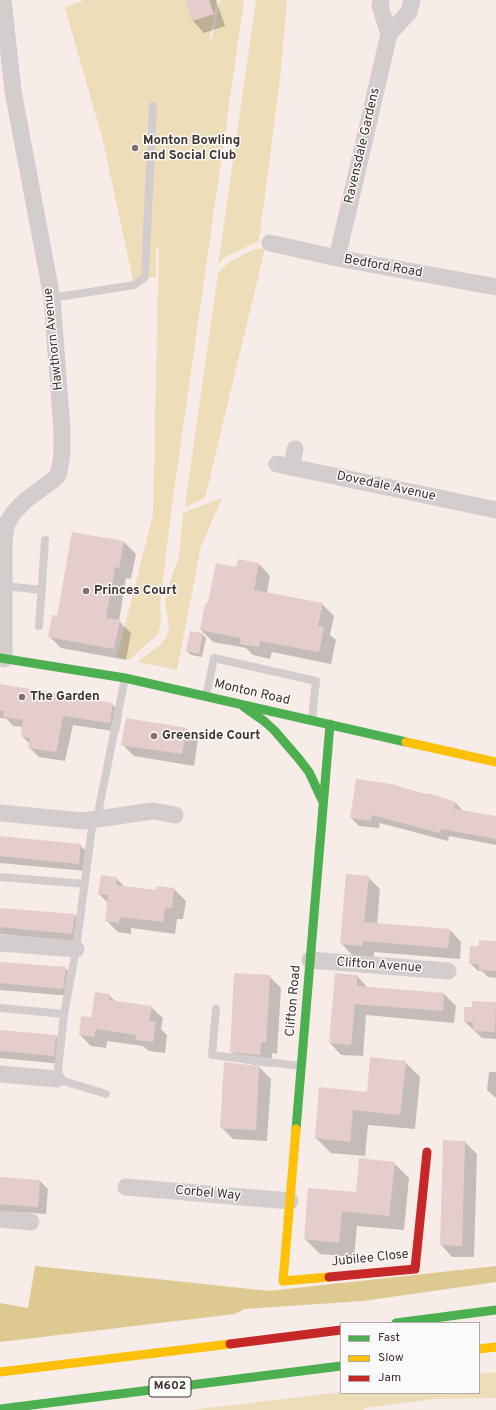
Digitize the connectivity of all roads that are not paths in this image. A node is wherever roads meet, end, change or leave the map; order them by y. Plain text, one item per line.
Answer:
1 (3, 0) edge
2 (381, 0) edge
3 (412, 0) edge
4 (389, 34) junction
5 (153, 106) dead end
6 (270, 243) dead end
7 (337, 258) junction
8 (496, 287) edge
9 (52, 298) junction
10 (296, 449) dead end
11 (496, 510) edge
12 (45, 540) dead end
13 (3, 580) edge
14 (42, 590) junction
15 (39, 626) dead end
16 (2, 658) edge
17 (125, 678) junction
18 (206, 696) junction
19 (236, 702) junction
20 (312, 720) junction
21 (330, 724) junction
22 (496, 762) edge
23 (324, 803) junction
24 (0, 813) edge
25 (175, 815) dead end
26 (97, 819) junction
27 (0, 877) edge
28 (85, 884) junction
29 (0, 943) edge
30 (76, 949) junction
31 (310, 960) junction
32 (448, 971) dead end
33 (0, 1008) edge
34 (216, 1009) dead end
35 (64, 1014) junction
36 (301, 1066) junction
37 (0, 1074) edge
38 (57, 1078) junction
39 (106, 1094) dead end
40 (427, 1152) dead end
41 (126, 1187) dead end
42 (290, 1201) junction
43 (0, 1219) edge
44 (31, 1222) dead end
45 (283, 1281) joint
46 (496, 1310) edge
47 (404, 1322) edge
48 (340, 1330) edge
49 (496, 1347) edge
50 (480, 1349) edge
51 (340, 1366) edge
52 (0, 1372) edge
53 (0, 1409) edge

1 - 9 street, Hawthorn Avenue
2 - 4 street
3 - 4 street, Ravensdale Gardens
4 - 7 street, Ravensdale Gardens
5 - 9 lane
6 - 7 street, Bedford Road
7 - 8 street, Bedford Road
9 - 13 street, Hawthorn Avenue
10 - 11 street, Dovedale Avenue
12 - 14 lane
13 - 14 lane
13 - 16 street, Hawthorn Avenue
14 - 15 lane
16 - 17 main road, Monton Road
17 - 18 main road, Monton Road
17 - 26 lane
18 - 19 main road, Monton Road
18 - 20 lane
19 - 20 main road, Monton Road
19 - 23 main road
20 - 21 main road, Monton Road
21 - 22 main road, Monton Road
21 - 23 main road, Clifton Road
23 - 31 main road, Clifton Road
24 - 26 street
25 - 26 street
26 - 28 lane
27 - 28 lane
28 - 30 lane
29 - 30 street
30 - 35 lane
31 - 32 street, Clifton Avenue
31 - 36 main road, Clifton Road
33 - 35 lane
34 - 36 lane
35 - 38 lane
36 - 42 main road, Clifton Road
37 - 38 street
38 - 39 lane
40 - 45 main road, Jubilee Close
41 - 42 street, Corbel Way
42 - 45 main road, Clifton Road
43 - 44 street
46 - 47 main road
48 - 52 main road
49 - 50 main road
51 - 53 main road, M602

